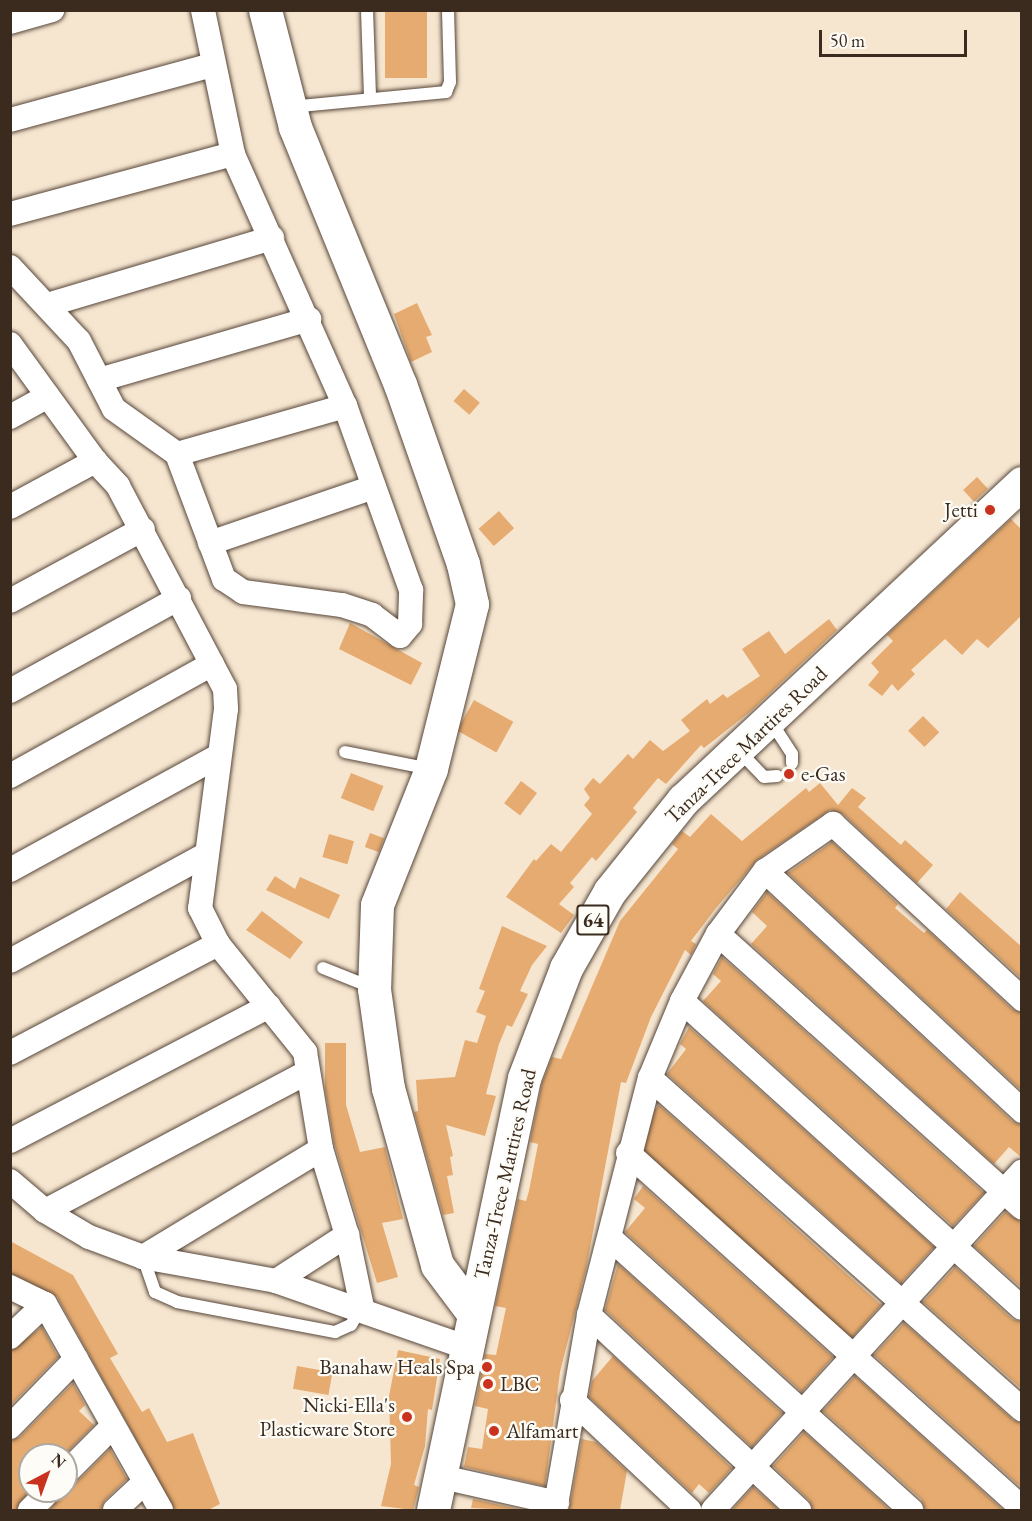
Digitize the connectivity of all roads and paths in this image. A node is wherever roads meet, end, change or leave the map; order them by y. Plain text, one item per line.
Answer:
1 (52, 10) edge
2 (203, 10) edge
3 (265, 10) edge
4 (367, 10) edge
5 (448, 10) edge
6 (10, 22) edge
7 (212, 65) junction
8 (370, 98) junction
9 (289, 107) junction
10 (10, 120) edge
11 (233, 154) junction
12 (10, 214) edge
13 (272, 238) junction
14 (10, 267) edge
15 (46, 305) junction
16 (309, 319) junction
17 (10, 344) edge
18 (99, 380) junction
19 (48, 396) junction
20 (345, 406) junction
21 (10, 417) edge
22 (177, 454) junction
23 (95, 461) junction
24 (1022, 483) edge
25 (374, 487) junction
26 (10, 507) edge
27 (143, 529) junction
28 (210, 543) junction
29 (179, 598) junction
30 (10, 602) edge
31 (212, 664) junction
32 (10, 691) edge
33 (770, 720) junction
34 (737, 750) junction
35 (345, 752) dead end
36 (218, 756) junction
37 (792, 763) dead end
38 (431, 770) junction
39 (10, 776) edge
40 (777, 776) dead end
41 (207, 854) junction
42 (10, 870) edge
43 (765, 870) junction
44 (718, 933) junction
45 (218, 944) junction
46 (10, 961) edge
47 (323, 968) dead end
48 (374, 989) junction
49 (1022, 999) edge
50 (682, 1000) junction
51 (269, 1006) junction
52 (10, 1053) edge
53 (307, 1072) junction
54 (650, 1078) junction
55 (1022, 1111) edge
56 (10, 1141) edge
57 (321, 1149) junction
58 (628, 1153) junction
59 (1022, 1173) edge
60 (10, 1181) edge
61 (1003, 1191) junction
62 (1022, 1208) edge
63 (45, 1211) junction
64 (347, 1235) junction
65 (610, 1238) junction
66 (956, 1246) junction
67 (143, 1257) junction
68 (276, 1281) junction
69 (10, 1287) edge
70 (45, 1304) junction
71 (904, 1304) junction
72 (362, 1307) junction
73 (1022, 1308) edge
74 (473, 1313) junction
75 (589, 1315) junction
76 (10, 1337) edge
77 (466, 1347) junction
78 (76, 1359) junction
79 (853, 1360) junction
80 (572, 1400) junction
81 (1022, 1409) edge
82 (804, 1415) junction
83 (113, 1426) junction
84 (10, 1427) edge
85 (78, 1461) edge
86 (751, 1469) junction
87 (145, 1482) junction
88 (439, 1501) edge
89 (556, 1507) edge
90 (1022, 1508) edge
91 (115, 1510) edge
92 (161, 1510) edge
93 (690, 1510) edge
94 (713, 1510) edge
95 (799, 1510) edge
96 (911, 1510) edge

1 - 6 street
2 - 7 street
3 - 9 street
4 - 8 lane
5 - 8 lane
7 - 10 street
7 - 11 street
8 - 9 lane
9 - 38 street
11 - 12 street
11 - 13 street
13 - 15 street
13 - 16 street
14 - 15 street
15 - 18 street
16 - 18 street
16 - 20 street
17 - 19 street
18 - 22 street
19 - 21 street
19 - 23 street
20 - 22 street
20 - 25 street
22 - 28 street
23 - 26 street
23 - 27 street
24 - 33 street, Tanza-Trece Martires Road / 64
25 - 28 street
25 - 28 street
27 - 29 street
27 - 30 street
29 - 31 street
29 - 32 street
31 - 36 street
31 - 39 street
33 - 34 street, Tanza-Trece Martires Road / 64
33 - 37 lane
34 - 40 lane
34 - 74 street, Tanza-Trece Martires Road / 64
35 - 38 lane
36 - 41 street
36 - 42 street
38 - 48 street
41 - 45 street
41 - 46 street
43 - 44 street
43 - 49 street
43 - 55 street
44 - 50 street
44 - 61 street
45 - 51 street
45 - 52 street
47 - 48 lane
48 - 74 street
50 - 54 street
50 - 66 street
51 - 53 street
51 - 56 street
53 - 57 street
53 - 63 street
54 - 58 street
54 - 71 street
57 - 64 street
57 - 67 street
58 - 65 street
58 - 79 street
59 - 61 street
60 - 63 street
61 - 62 street
61 - 66 street
63 - 67 street
64 - 68 street
64 - 72 street
65 - 75 street
65 - 82 street
66 - 71 street
66 - 73 street
67 - 68 street
67 - 72 lane
68 - 72 street
69 - 70 street
70 - 76 street
70 - 78 street
71 - 79 street
71 - 81 street
72 - 77 street
74 - 77 street, Tanza-Trece Martires Road / 64
75 - 80 street
75 - 86 street
77 - 88 street, Tanza-Trece Martires Road / 64
78 - 83 street
78 - 84 street
79 - 82 street
79 - 90 street
80 - 89 street
80 - 93 street
82 - 86 street
82 - 96 street
83 - 85 street
83 - 87 street
86 - 94 street
86 - 95 street
87 - 91 street
87 - 92 street
88 - 89 street

